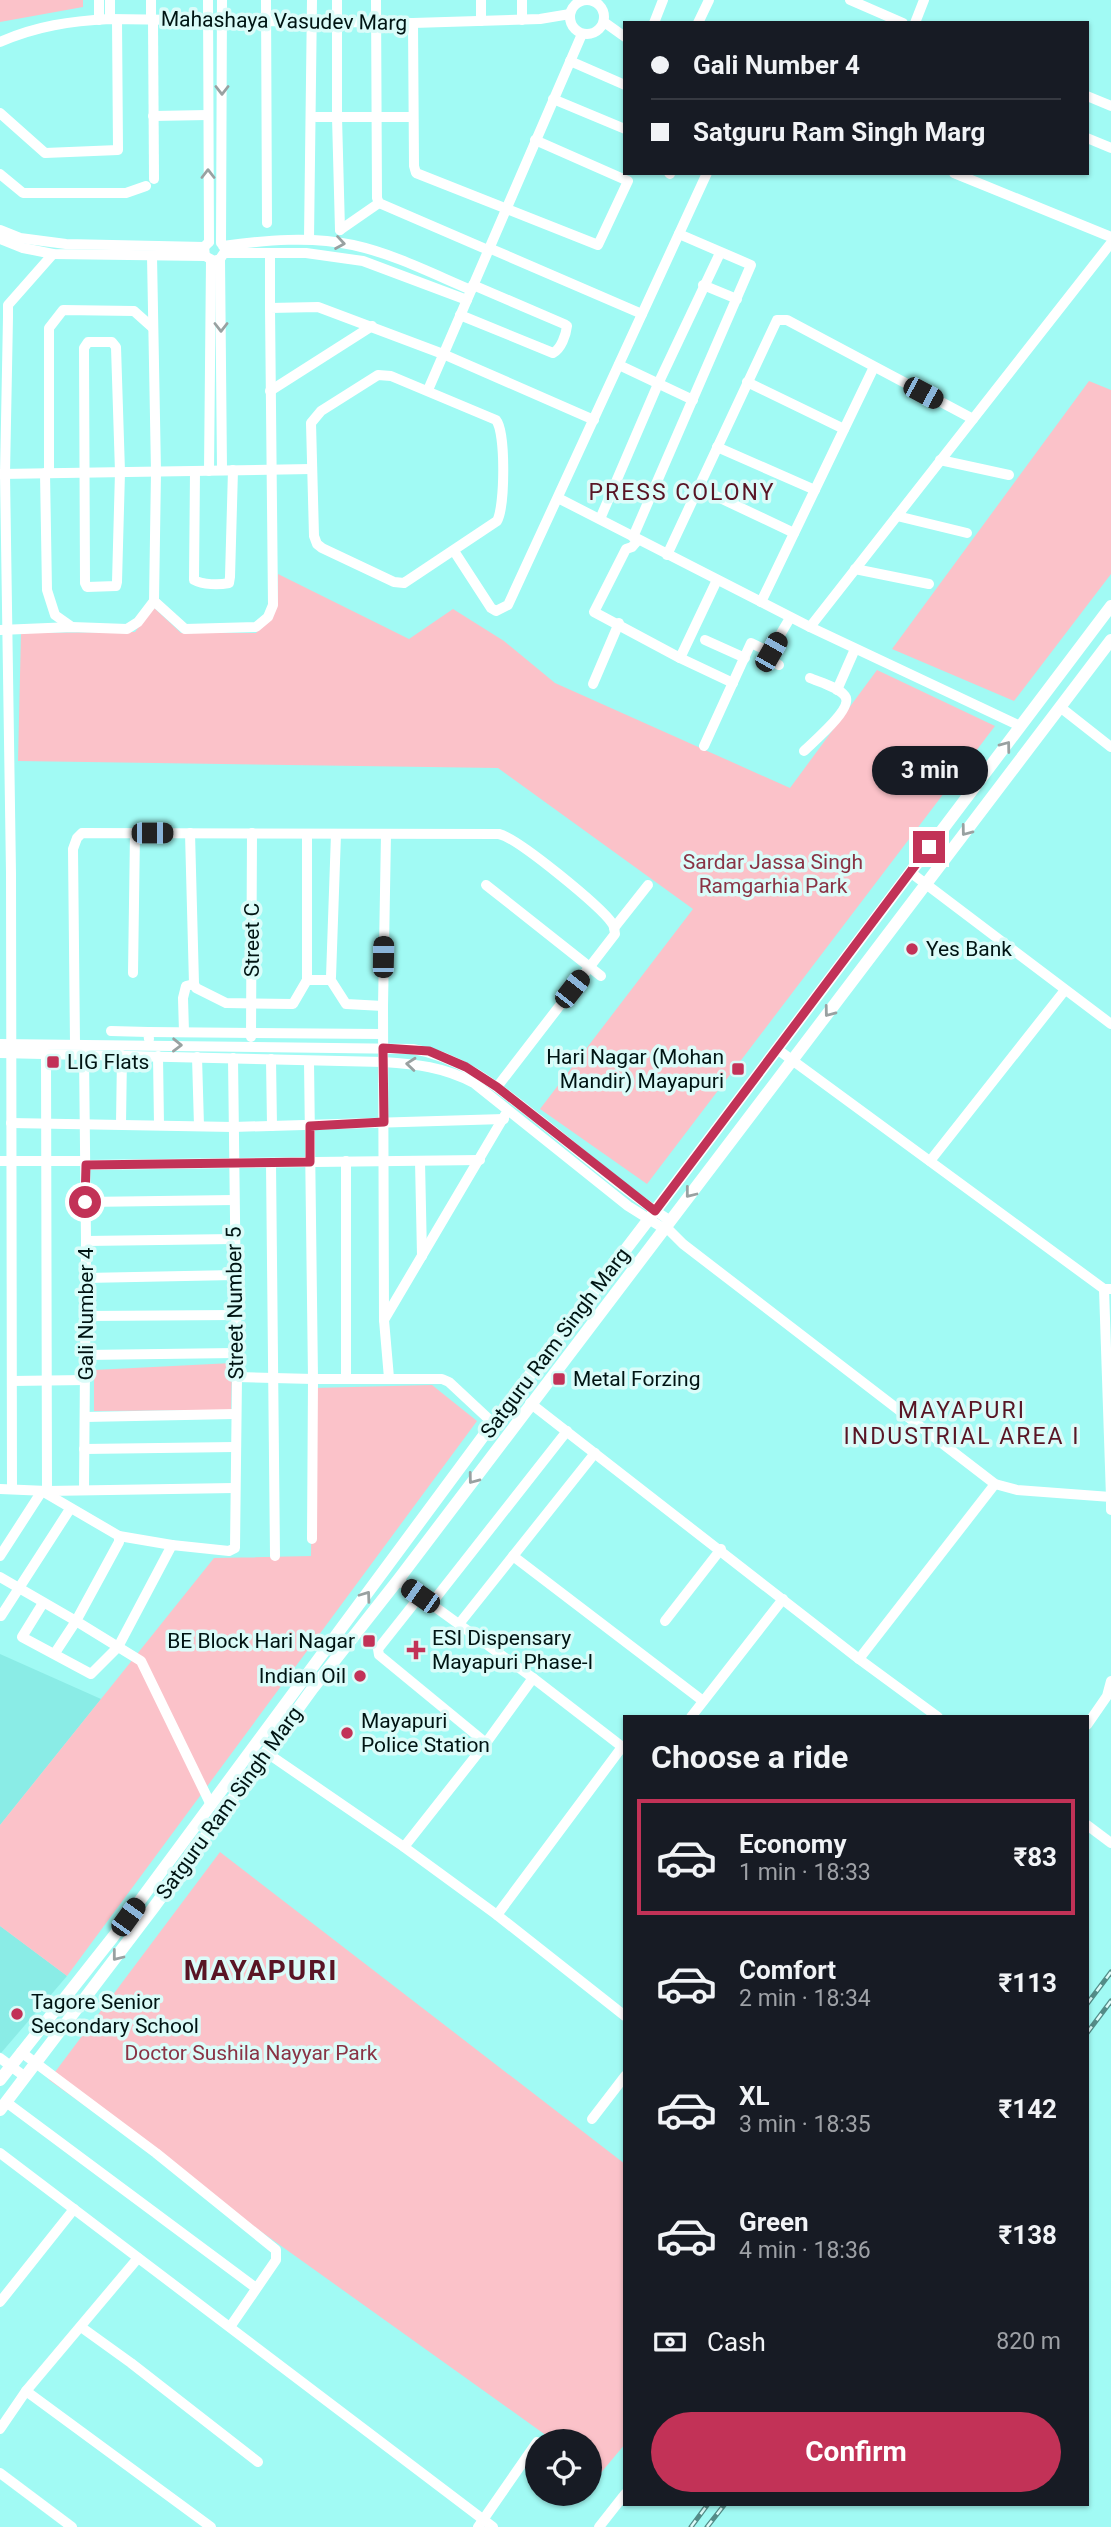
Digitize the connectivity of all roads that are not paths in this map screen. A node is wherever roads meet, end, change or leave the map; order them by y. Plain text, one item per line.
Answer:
1 (99, 0) edge
2 (110, 0) edge
3 (151, 0) edge
4 (208, 0) edge
5 (222, 0) edge
6 (266, 0) edge
7 (312, 0) edge
8 (337, 0) edge
9 (376, 0) edge
10 (481, 0) edge
11 (522, 0) edge
12 (590, 0) edge
13 (663, 0) edge
14 (709, 0) edge
15 (850, 0) edge
16 (924, 0) edge
17 (570, 14) junction
18 (108, 20) junction
19 (152, 20) junction
20 (522, 20) junction
21 (208, 21) junction
22 (222, 21) junction
23 (266, 21) junction
24 (311, 21) junction
25 (337, 21) junction
26 (481, 21) junction
27 (655, 21) edge
28 (699, 21) edge
29 (897, 21) edge
30 (916, 21) edge
31 (376, 22) junction
32 (604, 22) junction
33 (413, 23) junction
34 (582, 34) junction
35 (623, 36) edge
36 (0, 42) edge
37 (570, 61) junction
38 (623, 84) edge
39 (1089, 97) edge
40 (553, 99) junction
41 (1111, 106) edge
42 (0, 113) edge
43 (208, 115) junction
44 (153, 116) junction
45 (316, 117) dead end
46 (337, 117) junction
47 (376, 117) junction
48 (414, 117) junction
49 (623, 128) edge
50 (1089, 139) edge
51 (535, 140) junction
52 (1111, 148) edge
53 (0, 174) edge
54 (706, 175) edge
55 (959, 175) edge
56 (379, 203) junction
57 (506, 207) junction
58 (267, 223) dead end
59 (0, 230) edge
60 (679, 234) junction
61 (0, 239) edge
62 (309, 239) junction
63 (1111, 240) edge
64 (488, 249) junction
65 (215, 251) junction
66 (270, 253) junction
67 (720, 253) junction
68 (53, 254) junction
69 (152, 256) junction
70 (703, 285) junction
71 (470, 292) junction
72 (737, 299) junction
73 (8, 305) junction
74 (270, 308) junction
75 (0, 314) edge
76 (642, 314) junction
77 (460, 315) junction
78 (372, 326) junction
79 (153, 328) junction
80 (443, 354) junction
81 (618, 365) junction
82 (874, 367) junction
83 (3, 383) edge
84 (747, 383) junction
85 (657, 384) junction
86 (428, 390) junction
87 (270, 391) junction
88 (693, 400) junction
89 (973, 419) junction
90 (594, 420) junction
91 (844, 429) junction
92 (717, 447) junction
93 (940, 460) junction
94 (312, 469) junction
95 (228, 470) junction
96 (271, 470) junction
97 (195, 471) junction
98 (209, 471) junction
99 (120, 472) junction
100 (156, 472) junction
101 (47, 473) junction
102 (85, 473) junction
103 (3, 474) edge
104 (1009, 475) dead end
105 (699, 488) junction
106 (815, 490) junction
107 (558, 498) junction
108 (897, 516) junction
109 (600, 519) junction
110 (3, 531) edge
111 (794, 533) junction
112 (967, 533) dead end
113 (635, 538) junction
114 (454, 551) junction
115 (667, 555) junction
116 (855, 569) junction
117 (3, 580) edge
118 (717, 580) junction
119 (929, 584) dead end
120 (154, 601) junction
121 (761, 603) junction
122 (1111, 606) edge
123 (790, 618) junction
124 (618, 623) junction
125 (72, 627) junction
126 (810, 627) junction
127 (3, 630) edge
128 (705, 640) dead end
129 (1111, 640) edge
130 (855, 649) junction
131 (771, 652) junction
132 (680, 658) junction
133 (745, 658) junction
134 (779, 664) dead end
135 (810, 678) dead end
136 (733, 683) junction
137 (593, 684) dead end
138 (837, 690) junction
139 (1059, 708) junction
140 (1020, 726) junction
141 (704, 746) dead end
142 (1111, 747) edge
143 (804, 751) dead end
144 (5, 761) edge
145 (5, 818) edge
146 (190, 833) junction
147 (252, 833) junction
148 (135, 834) junction
149 (307, 834) junction
150 (336, 834) junction
151 (386, 834) junction
152 (911, 872) junction
153 (6, 873) edge
154 (926, 884) junction
155 (648, 885) dead end
156 (486, 886) dead end
157 (614, 928) junction
158 (6, 929) edge
159 (589, 968) junction
160 (133, 973) dead end
161 (601, 976) dead end
162 (330, 979) junction
163 (307, 980) junction
164 (194, 984) junction
165 (1065, 990) junction
166 (251, 1004) junction
167 (383, 1006) junction
168 (1111, 1024) edge
169 (111, 1031) dead end
170 (148, 1032) junction
171 (184, 1032) junction
172 (251, 1032) junction
173 (383, 1034) junction
174 (75, 1044) junction
175 (149, 1045) junction
176 (251, 1046) junction
177 (383, 1048) junction
178 (5, 1049) edge
179 (778, 1049) junction
180 (46, 1054) junction
181 (84, 1054) junction
182 (122, 1055) junction
183 (158, 1056) junction
184 (197, 1057) junction
185 (233, 1058) junction
186 (251, 1059) junction
187 (271, 1059) junction
188 (309, 1060) junction
189 (793, 1060) junction
190 (383, 1062) junction
191 (497, 1087) junction
192 (505, 1114) junction
193 (384, 1122) junction
194 (11, 1123) junction
195 (45, 1123) junction
196 (85, 1123) junction
197 (121, 1124) junction
198 (159, 1125) junction
199 (199, 1126) junction
200 (272, 1126) junction
201 (310, 1126) junction
202 (233, 1127) junction
203 (480, 1160) junction
204 (6, 1161) edge
205 (44, 1161) junction
206 (346, 1161) junction
207 (384, 1161) junction
208 (420, 1161) junction
209 (930, 1161) junction
210 (310, 1162) junction
211 (85, 1163) junction
212 (271, 1163) junction
213 (233, 1164) junction
214 (234, 1200) junction
215 (85, 1202) junction
216 (652, 1215) junction
217 (665, 1226) junction
218 (234, 1239) junction
219 (86, 1241) junction
220 (422, 1257) junction
221 (235, 1275) junction
222 (85, 1278) junction
223 (1108, 1289) edge
224 (235, 1315) junction
225 (85, 1316) junction
226 (384, 1320) junction
227 (235, 1353) junction
228 (85, 1355) junction
229 (237, 1377) junction
230 (272, 1378) junction
231 (313, 1378) junction
232 (346, 1378) junction
233 (389, 1378) junction
234 (85, 1380) junction
235 (12, 1381) junction
236 (46, 1381) junction
237 (530, 1403) junction
238 (235, 1415) junction
239 (85, 1417) junction
240 (493, 1423) junction
241 (0, 1425) edge
242 (12, 1425) junction
243 (567, 1431) junction
244 (235, 1447) junction
245 (84, 1449) junction
246 (594, 1452) junction
247 (6, 1459) edge
248 (995, 1484) junction
249 (234, 1488) junction
250 (0, 1489) edge
251 (12, 1489) junction
252 (83, 1490) junction
253 (44, 1491) junction
254 (1111, 1497) edge
255 (70, 1508) junction
256 (1111, 1510) edge
257 (119, 1536) junction
258 (312, 1539) dead end
259 (172, 1545) junction
260 (721, 1549) junction
261 (0, 1556) edge
262 (275, 1556) dead end
263 (513, 1556) junction
264 (0, 1577) edge
265 (398, 1580) junction
266 (19, 1588) junction
267 (420, 1596) junction
268 (783, 1600) junction
269 (43, 1603) junction
270 (431, 1604) junction
271 (1, 1616) edge
272 (76, 1621) junction
273 (665, 1621) dead end
274 (459, 1624) junction
275 (118, 1647) junction
276 (55, 1653) junction
277 (859, 1659) junction
278 (533, 1678) junction
279 (1110, 1688) edge
280 (703, 1701) junction
281 (692, 1715) edge
282 (935, 1715) edge
283 (1089, 1722) edge
284 (486, 1743) junction
285 (623, 1748) edge
286 (267, 1753) junction
287 (210, 1803) junction
288 (1089, 1826) edge
289 (1111, 1843) edge
290 (404, 1847) junction
291 (497, 1915) junction
292 (623, 2014) edge
293 (21, 2052) junction
294 (5, 2062) edge
295 (36, 2062) junction
296 (24, 2077) junction
297 (623, 2079) edge
298 (0, 2080) edge
299 (3, 2106) edge
300 (592, 2119) dead end
301 (0, 2153) edge
302 (74, 2209) junction
303 (138, 2258) junction
304 (256, 2288) junction
305 (0, 2302) edge
306 (81, 2327) junction
307 (230, 2327) junction
308 (26, 2390) junction
309 (0, 2429) edge
310 (258, 2462) dead end
311 (525, 2462) edge
312 (0, 2473) edge
313 (623, 2497) edge
314 (485, 2525) edge
315 (72, 2527) edge
316 (211, 2527) edge
317 (599, 2527) edge

1 - 18 street
2 - 18 street
3 - 19 street
4 - 21 street
5 - 22 street
6 - 23 street
7 - 24 street
8 - 25 street
9 - 31 street
10 - 26 street
11 - 20 street
12 - 17 street
12 - 32 street
13 - 27 street
14 - 28 street
15 - 29 street
16 - 30 street
17 - 20 street, Mahashaya Vasudev Marg
17 - 34 street
18 - 19 street, Mahashaya Vasudev Marg
18 - 36 street, Mahashaya Vasudev Marg
18 - 42 street
19 - 21 street, Mahashaya Vasudev Marg
19 - 44 street
20 - 26 street, Mahashaya Vasudev Marg
21 - 22 street, Mahashaya Vasudev Marg
21 - 43 street
22 - 23 street, Mahashaya Vasudev Marg
22 -> 65 street
23 - 24 street, Mahashaya Vasudev Marg
23 - 58 street
24 - 25 street, Mahashaya Vasudev Marg
24 - 62 street
25 - 31 street, Mahashaya Vasudev Marg
25 - 46 street
26 - 33 street, Mahashaya Vasudev Marg
31 - 33 street, Mahashaya Vasudev Marg
31 - 47 street
32 - 34 street
32 - 35 street
33 - 48 street
34 - 37 street
37 - 38 street
37 - 40 street
39 - 41 street
40 - 49 street
40 - 51 street
43 - 44 street
65 -> 43 street
44 - 53 street
45 - 46 street
46 - 47 street
46 - 56 street
47 - 48 street
47 - 56 street
48 - 57 street
50 - 52 street
51 - 57 street
51 - 57 street
54 - 60 street
55 - 63 street
56 - 64 street
57 - 64 street
59 - 65 street
60 - 67 street
60 - 76 street
61 - 68 street
62 - 65 street
62 -> 71 street
63 - 89 street
64 - 71 street
64 - 76 street
65 - 66 street
65 - 69 street
65 -> 95 street
65 - 98 street
66 - 71 street
66 - 74 street
67 - 70 street
67 - 72 street
68 - 69 street
68 - 73 street
69 - 79 street
70 - 72 street
70 - 85 street
71 - 77 street
71 - 77 street
72 - 88 street
73 - 75 street
73 - 83 street
74 - 78 street
74 - 87 street
76 - 81 street
77 - 80 street
78 - 80 street
78 - 87 street
79 - 100 street
79 - 101 street
80 - 86 street
80 - 90 street
81 - 85 street
81 - 90 street
82 - 84 street
82 - 89 street
82 - 91 street
83 - 103 street
84 - 91 street
84 - 92 street
85 - 88 street
85 - 109 street
86 - 94 street
86 - 114 street
87 - 96 street
88 - 113 street
89 - 93 street
90 - 107 street
91 - 106 street
92 - 105 street
92 - 106 street
93 - 104 street
93 - 108 street
94 - 96 street
94 - 114 street
95 - 96 street
95 - 97 street
95 - 98 street
96 - 120 street
97 - 98 street
97 - 100 street
99 - 100 street
99 - 102 street
99 - 102 street
99 - 102 street
100 - 120 street
101 - 102 street
101 - 103 street
101 - 125 street
103 - 110 street
105 - 111 street
105 - 115 street
106 - 111 street
107 - 109 street
107 - 114 street
108 - 112 street
108 - 116 street
109 - 113 street
110 - 117 street
111 - 121 street
113 - 115 street
113 - 124 street
115 - 118 street
116 - 119 street
116 - 126 street
117 - 127 street
118 - 121 street
118 - 132 street
120 - 125 street
121 - 123 street
122 - 140 main road, Satguru Ram Singh Marg
123 - 126 street
123 - 131 street
124 - 132 street
124 - 137 street
125 - 127 street
126 - 130 street
127 - 144 street
128 - 133 street
129 - 139 main road, Satguru Ram Singh Marg
130 - 138 street
130 - 140 street
131 - 133 street
131 - 134 street
132 - 136 street
133 - 136 street
135 - 138 street
136 - 141 street
138 - 143 street
139 - 142 street
139 -> 154 main road, Satguru Ram Singh Marg
152 -> 140 main road, Satguru Ram Singh Marg
144 - 145 street
145 - 153 street
146 - 147 street
146 - 148 street
146 - 164 street
147 - 149 street
147 - 166 street, Street C
148 - 160 street
148 - 174 street
149 - 150 street
149 - 163 street
150 - 151 street
150 - 162 street
151 - 157 street
151 - 167 street
152 - 154 street
152 - 179 main road, Satguru Ram Singh Marg
153 - 158 street
154 - 165 street
154 -> 189 main road, Satguru Ram Singh Marg
155 - 157 street
156 - 159 street
157 - 159 street
158 - 178 street
159 - 161 street
159 - 191 street
162 - 163 street
162 - 167 street
163 - 166 street
164 - 166 street
164 - 171 street
165 - 168 street
165 - 209 street
166 - 172 street, Street C
167 - 173 street
169 - 170 street
170 - 171 street
170 - 175 street
171 - 172 street
172 - 173 street
172 - 176 street, Street C
173 - 177 street
174 - 175 street
174 - 178 street
175 -> 176 street
176 - 177 street
176 - 186 street, Street C
177 - 190 street
177 - 191 street
178 - 180 street
178 - 194 street
179 - 189 street
179 - 216 main road, Satguru Ram Singh Marg
180 - 181 street
180 - 195 street
181 - 182 street
181 - 196 street, Gali Number 4
182 - 183 street
182 - 197 street
183 - 184 street
183 - 198 street
184 - 185 street
184 - 199 street
185 - 186 street
185 - 202 street, Street Number 5
186 - 187 street
187 - 188 street
187 - 200 street
188 - 190 street
188 - 201 street
189 - 209 street
189 -> 217 main road, Satguru Ram Singh Marg
192 -> 190 street
190 - 193 street
191 - 216 street
192 - 193 street
192 - 203 street
192 - 216 street
193 - 201 street
193 - 207 street
194 - 195 street
194 - 204 street
195 - 196 street
195 - 205 street
196 - 197 street
196 - 211 street, Gali Number 4
197 - 198 street
198 - 199 street
199 - 202 street
200 - 201 street
200 - 202 street
201 - 210 street
202 - 213 street, Street Number 5
203 - 208 street
203 - 220 street
204 - 205 street
204 - 235 street
205 - 211 street
205 - 236 street
206 - 207 street
206 - 210 street
206 - 232 street
207 - 208 street
207 - 226 street
208 - 220 street
209 - 223 street
210 - 212 street
210 - 231 street
211 - 213 street
211 - 215 street, Gali Number 4
212 - 213 street
212 - 230 street
213 - 214 street, Street Number 5
214 - 215 street
214 - 218 street, Street Number 5
215 - 219 street, Gali Number 4
216 - 217 street
216 - 240 main road, Satguru Ram Singh Marg
217 - 237 main road, Satguru Ram Singh Marg
217 - 248 street
218 - 219 street
218 - 221 street, Street Number 5
219 - 222 street, Gali Number 4
220 - 226 street
221 - 222 street
221 - 224 street, Street Number 5
222 - 225 street, Gali Number 4
223 - 254 street
224 - 225 street
224 - 227 street, Street Number 5
225 - 228 street, Gali Number 4
226 - 233 street
227 - 228 street
227 - 229 street, Street Number 5
228 - 234 street, Gali Number 4
229 - 230 street
229 - 238 street, Street Number 5
230 - 231 street
230 - 262 street
231 - 232 street
231 - 258 street
232 - 233 street
233 - 240 street
234 - 236 street
234 - 239 street, Gali Number 4
235 - 236 street
235 - 242 street
236 - 253 street
237 - 243 street
237 -> 265 main road, Satguru Ram Singh Marg
238 - 239 street
238 - 244 street, Street Number 5
239 - 245 street, Gali Number 4
287 -> 240 main road, Satguru Ram Singh Marg
241 - 242 street
242 - 247 street
243 - 246 street
243 - 270 street
244 - 245 street
244 - 249 street, Street Number 5
245 - 252 street, Gali Number 4
246 - 260 street
246 - 263 street
247 - 251 street
248 - 254 street
248 - 277 street
249 - 252 street
249 - 259 street, Street Number 5
250 - 251 street
251 - 253 street
252 - 253 street
253 - 255 street
253 - 261 street
254 - 256 street
255 - 257 street
255 - 266 street
257 - 259 street
257 - 272 street
259 - 275 street
260 - 268 street
260 - 273 street
263 - 274 street
263 - 280 street
264 - 266 street
265 - 267 street
265 - 286 main road, Satguru Ram Singh Marg
266 - 269 street
266 - 271 street
267 - 270 street
267 - 284 street
268 - 277 street
268 - 280 street
269 - 272 street
269 - 276 street
270 - 274 street
272 - 275 street
272 - 276 street
274 - 278 street
275 - 276 street
275 - 287 street
277 - 282 street
278 - 284 street
278 - 285 street
279 - 283 street
280 - 281 street
284 - 290 street
285 - 291 street
286 - 290 street
286 -> 295 main road, Satguru Ram Singh Marg
287 - 293 main road, Satguru Ram Singh Marg
288 - 289 street
290 - 291 street
291 - 292 street
293 - 294 main road, Satguru Ram Singh Marg
293 - 295 street
294 - 296 street
294 - 298 main road, Satguru Ram Singh Marg
295 - 296 main road, Satguru Ram Singh Marg
295 - 304 street
296 - 299 main road, Satguru Ram Singh Marg
297 - 300 street
299 - 304 street
301 - 302 street
302 - 303 street
302 - 305 street
303 - 306 street
303 - 307 street
304 - 307 street
306 - 308 street
306 - 310 street
307 - 314 street
308 - 309 street
308 - 316 street
311 - 314 street
312 - 315 street
313 - 317 street

